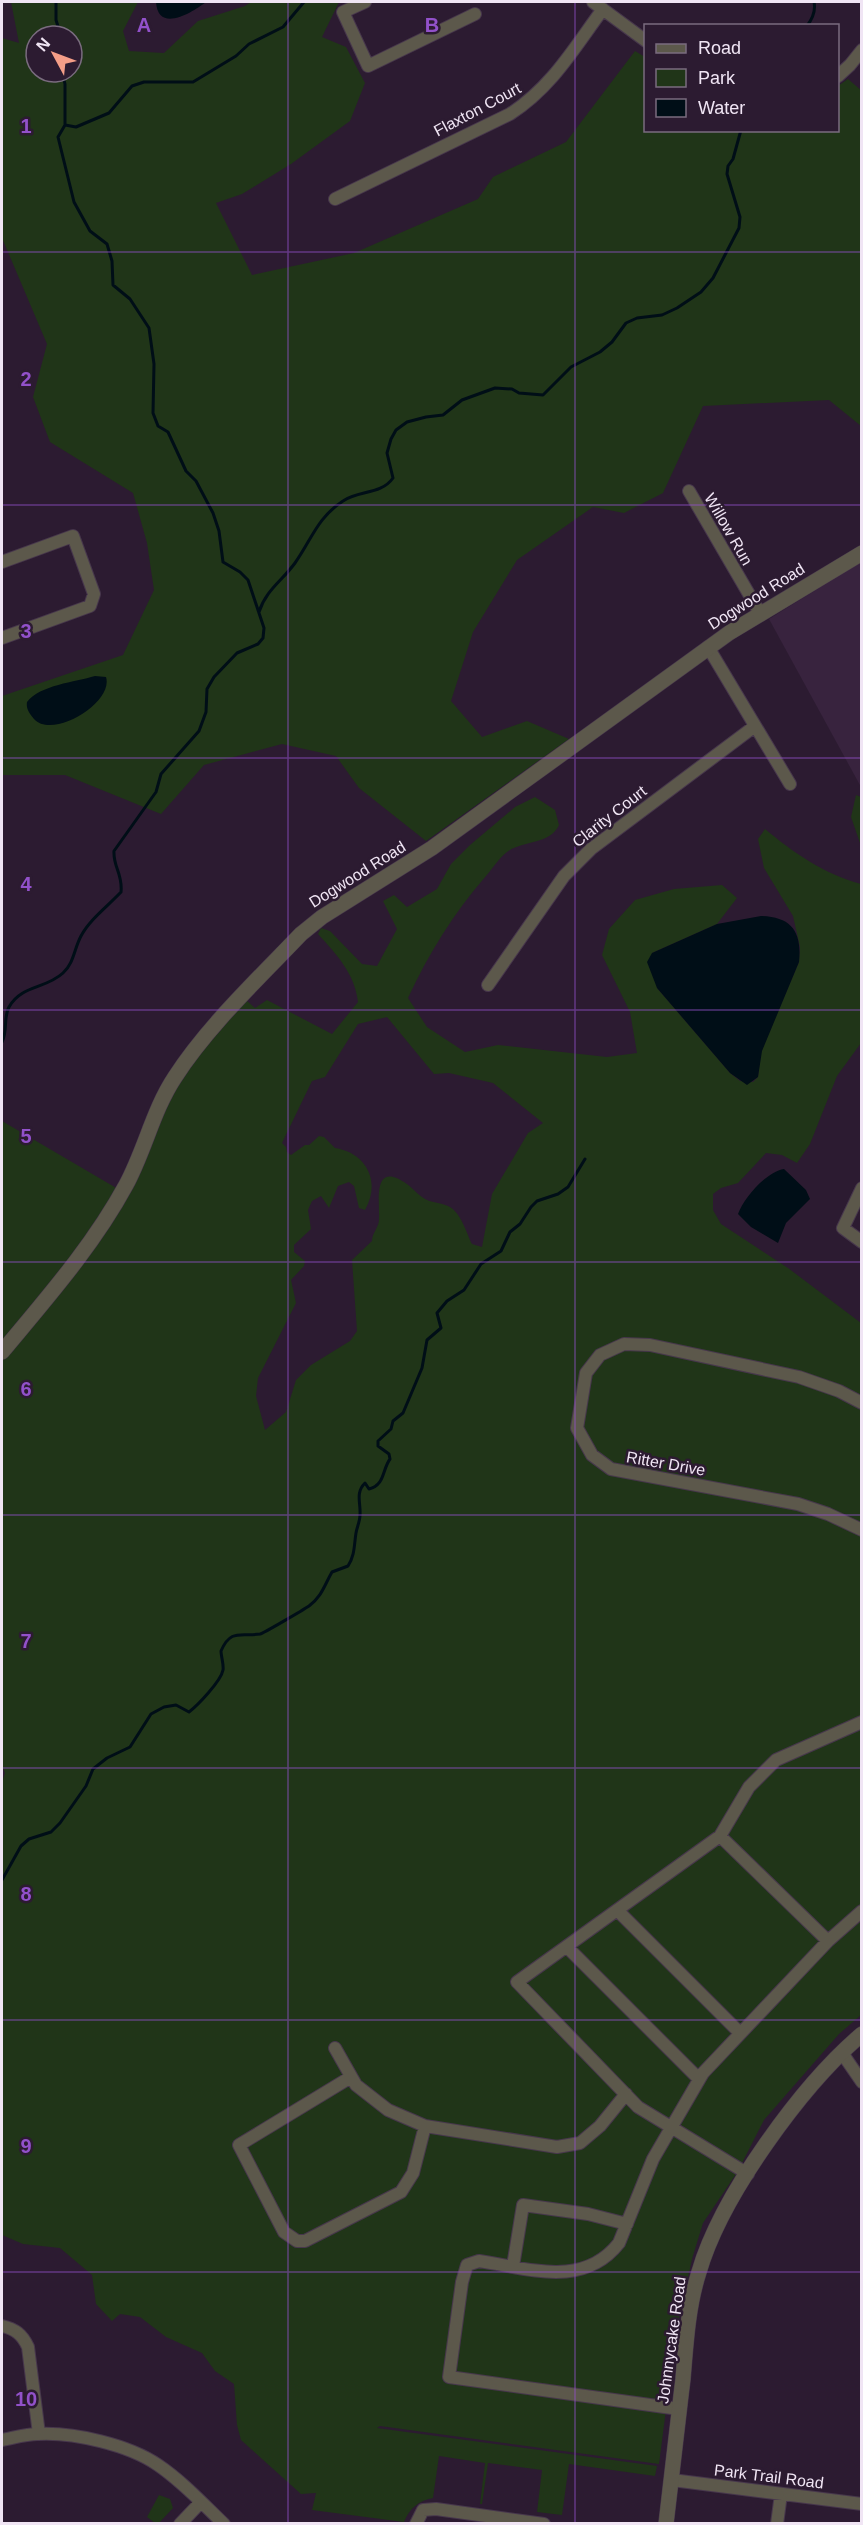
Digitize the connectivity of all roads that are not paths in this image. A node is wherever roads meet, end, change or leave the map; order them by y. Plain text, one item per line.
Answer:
1 (365, 2) edge
2 (598, 5) edge
3 (476, 14) dead end
4 (644, 40) edge
5 (861, 50) edge
6 (839, 74) edge
7 (335, 199) dead end
8 (689, 491) dead end
9 (861, 553) edge
10 (2, 562) edge
11 (760, 613) junction
12 (2, 638) edge
13 (708, 647) junction
14 (755, 726) junction
15 (790, 784) dead end
16 (488, 985) dead end
17 (861, 1188) edge
18 (861, 1242) edge
19 (2, 1353) edge
20 (861, 1403) edge
21 (861, 1530) edge
22 (861, 1722) edge
23 (720, 1836) junction
24 (617, 1910) junction
25 (861, 1911) edge
26 (828, 1941) junction
27 (567, 1947) junction
28 (740, 2033) junction
29 (861, 2034) edge
30 (335, 2048) dead end
31 (842, 2053) junction
32 (351, 2077) junction
33 (699, 2079) junction
34 (861, 2082) edge
35 (626, 2094) junction
36 (425, 2126) junction
37 (672, 2127) junction
38 (748, 2174) junction
39 (627, 2224) junction
40 (513, 2266) junction
41 (2, 2326) edge
42 (680, 2409) junction
43 (39, 2434) junction
44 (2, 2440) edge
45 (672, 2480) junction
46 (781, 2494) junction
47 (201, 2502) junction
48 (861, 2505) edge
49 (180, 2523) edge
50 (224, 2523) edge
51 (417, 2523) edge
52 (544, 2523) edge
53 (666, 2523) edge
54 (777, 2523) edge

1 - 3 street
2 - 4 street
2 - 7 street, Flaxton Court
5 - 6 street
8 - 11 street, Willow Run
9 - 11 street, Dogwood Road
10 - 12 street
11 - 13 street, Dogwood Road
13 - 14 street
13 - 19 street, Dogwood Road
14 - 15 street
14 - 16 street, Clarity Court
17 - 18 street
20 - 21 street, Ritter Drive
22 - 23 street
23 - 24 street
23 - 26 street
24 - 27 street
24 - 28 street
25 - 26 street
26 - 28 street
27 - 33 street
27 - 35 street
28 - 33 street
29 - 31 street, Johnnycake Road
30 - 32 street
31 - 34 street
31 - 38 street, Johnnycake Road
32 - 36 street
32 - 36 street
33 - 37 street
35 - 36 street
35 - 37 street
37 - 38 street
37 - 39 street
38 - 42 street, Johnnycake Road
39 - 40 street
39 - 40 street
40 - 42 street
41 - 43 street
42 - 45 street, Johnnycake Road
43 - 44 street
43 - 47 street
45 - 46 street, Park Trail Road
45 - 53 street, Johnnycake Road
46 - 48 street, Park Trail Road
46 - 54 street
47 - 49 street
47 - 50 street
51 - 52 street

